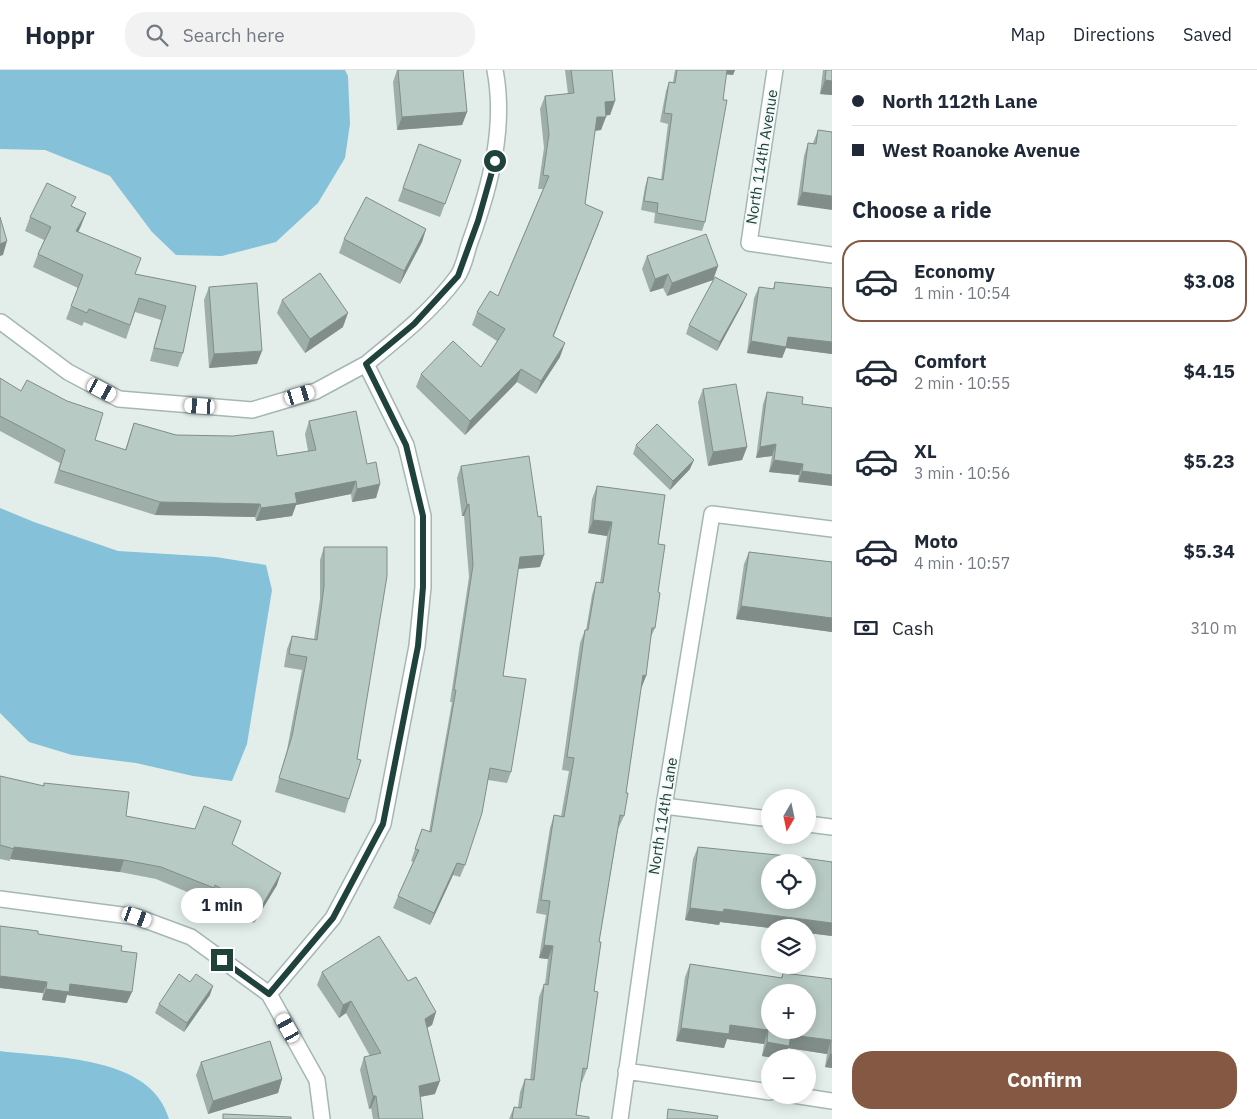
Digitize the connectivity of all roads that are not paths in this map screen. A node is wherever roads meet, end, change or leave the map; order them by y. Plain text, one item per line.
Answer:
1 (495, 70) edge
2 (775, 70) edge
3 (832, 255) edge
4 (1, 322) edge
5 (366, 364) junction
6 (832, 529) edge
7 (664, 806) junction
8 (761, 818) edge
9 (816, 825) edge
10 (832, 827) edge
11 (0, 899) edge
12 (269, 994) junction
13 (626, 1071) junction
14 (761, 1091) edge
15 (816, 1099) edge
16 (832, 1101) edge
17 (322, 1119) edge
18 (620, 1119) edge

1 - 5 street
2 - 3 street, North 114th Avenue
4 - 5 street
5 - 12 street
6 - 7 street, North 114th Lane
7 - 8 street
7 - 13 street, North 114th Lane
9 - 10 street
11 - 12 street
12 - 17 street
13 - 14 street
13 - 18 street, North 114th Lane
15 - 16 street

